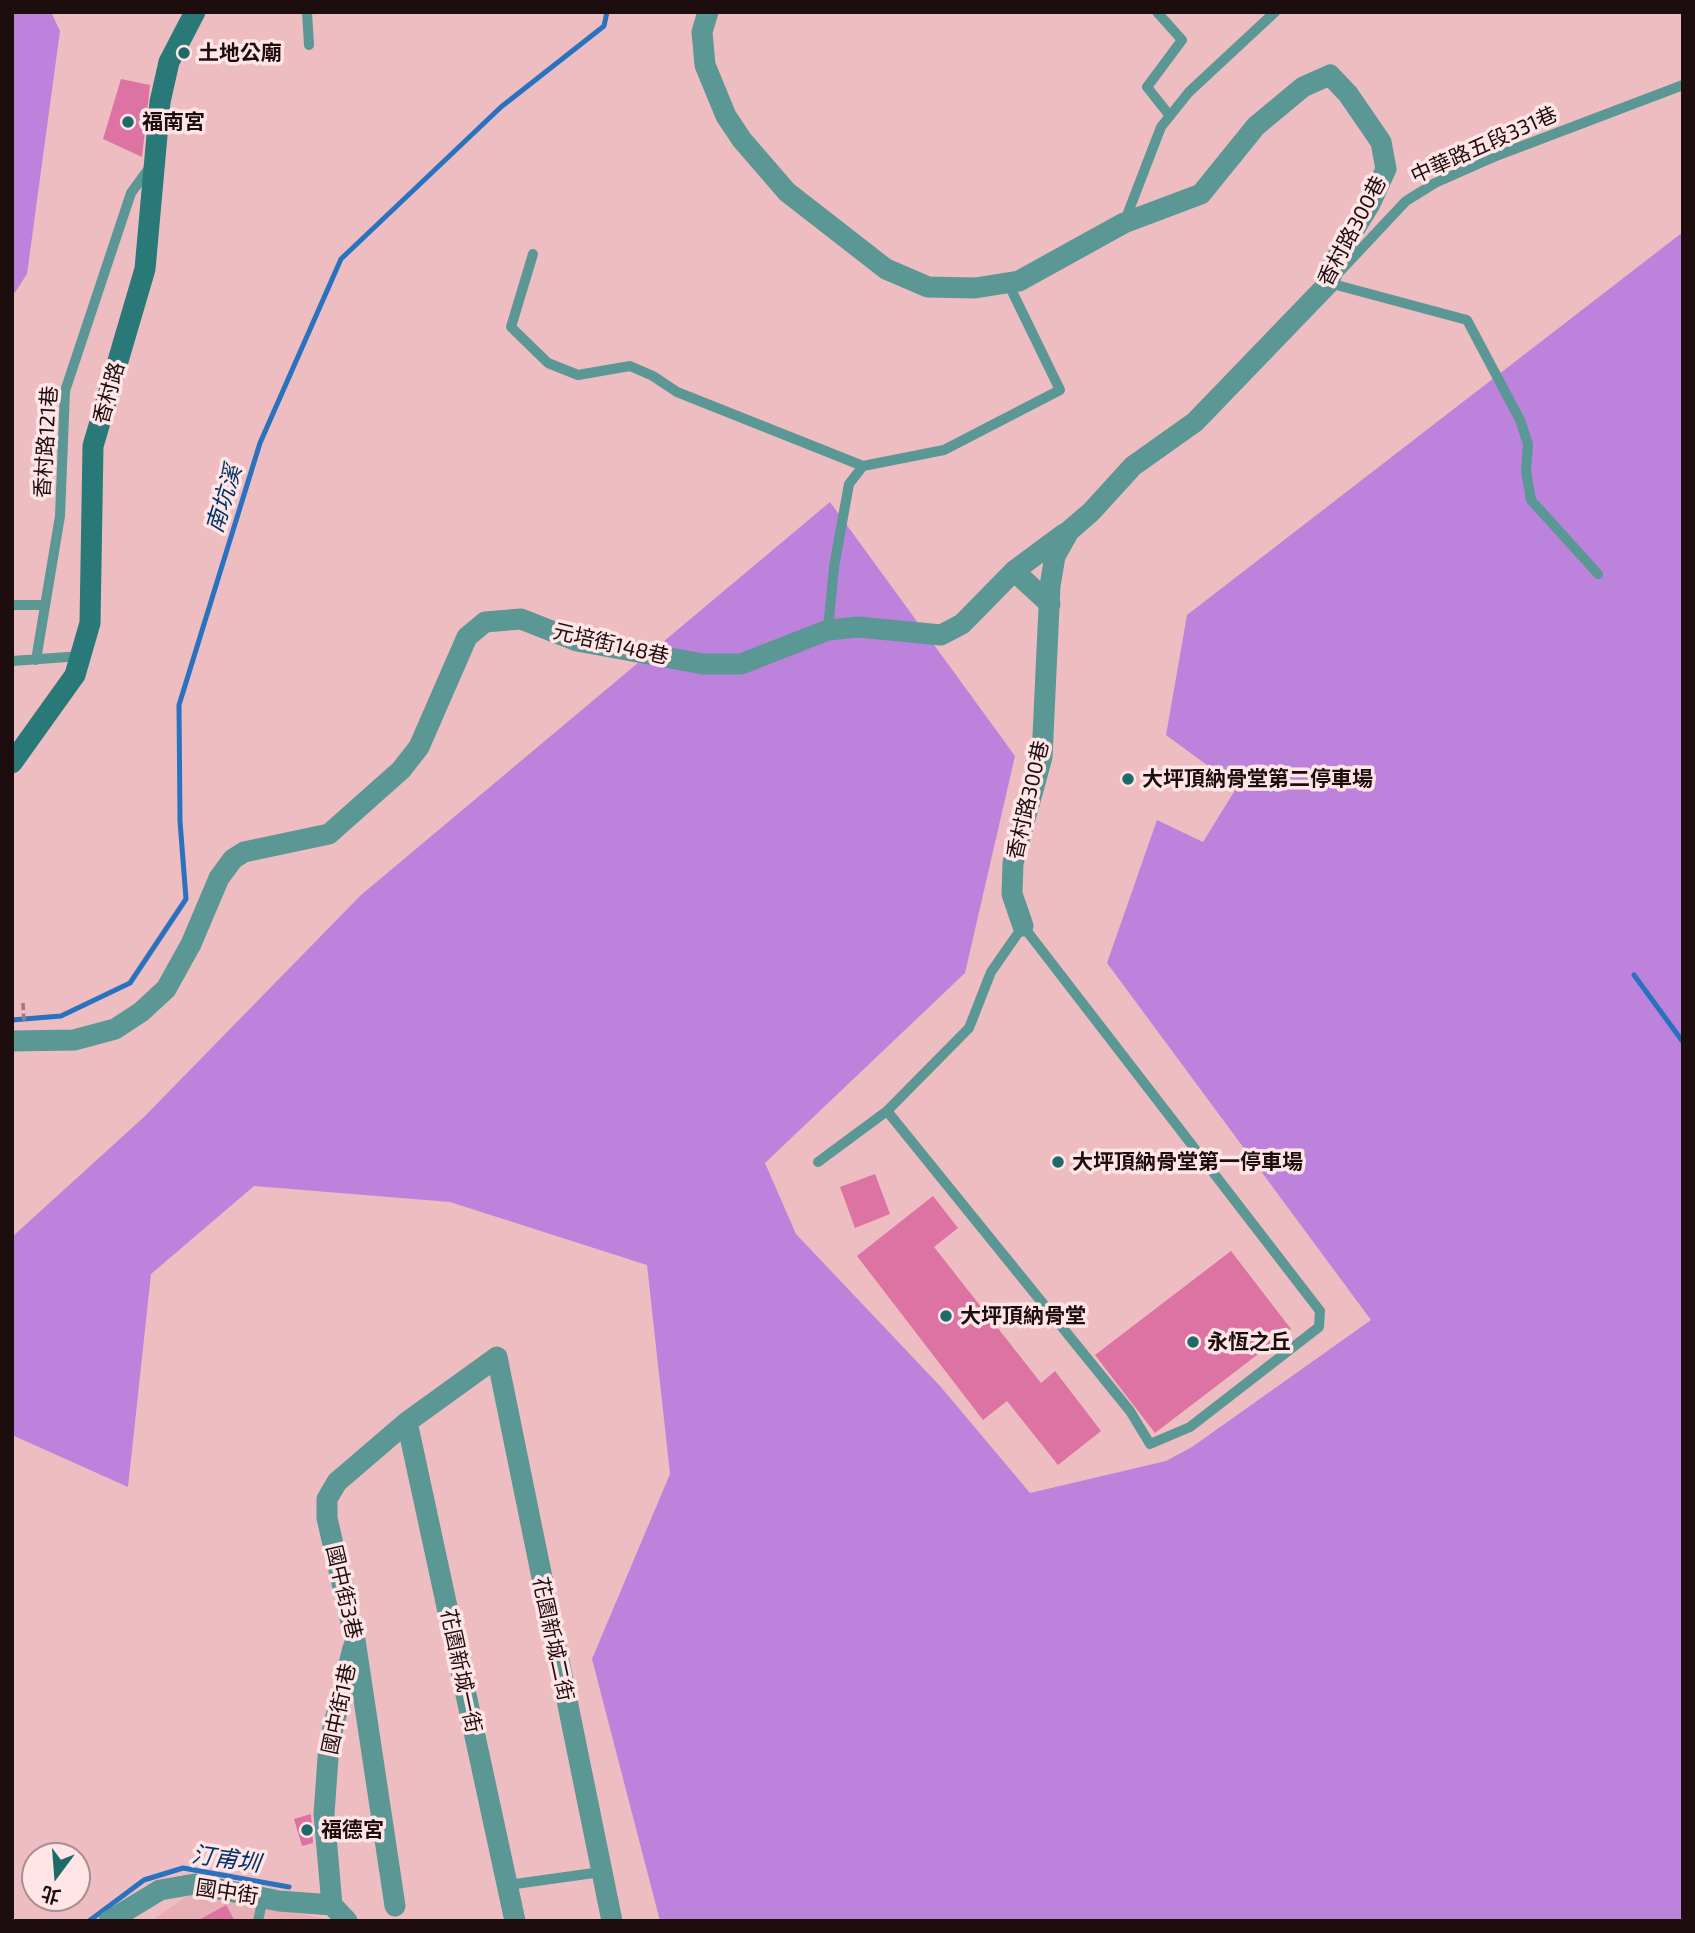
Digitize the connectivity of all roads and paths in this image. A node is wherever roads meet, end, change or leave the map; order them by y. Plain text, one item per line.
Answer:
1 (195, 12) edge
2 (307, 12) edge
3 (708, 12) edge
4 (1157, 12) edge
5 (1275, 12) edge
6 (309, 45) dead end
7 (1683, 85) edge
8 (1170, 116) junction
9 (155, 159) junction
10 (1124, 223) junction
11 (533, 254) dead end
12 (1008, 283) junction
13 (1329, 283) junction
14 (863, 466) junction
15 (1069, 531) junction
16 (1014, 571) junction
17 (1598, 574) dead end
18 (1050, 604) junction
19 (12, 605) edge
20 (45, 605) junction
21 (828, 630) junction
22 (81, 656) junction
23 (36, 660) junction
24 (12, 662) edge
25 (12, 763) edge
26 (1023, 926) junction
27 (23, 1003) dead end
28 (18, 1036) edge
29 (887, 1111) junction
30 (818, 1162) dead end
31 (498, 1357) joint
32 (407, 1422) junction
33 (355, 1640) junction
34 (601, 1872) junction
35 (508, 1885) junction
36 (263, 1898) junction
37 (396, 1906) dead end
38 (332, 1913) edge
39 (109, 1921) edge
40 (258, 1921) edge
41 (347, 1921) edge
42 (515, 1921) edge
43 (612, 1921) edge

1 - 9 street, 香村路
2 - 6 lane
3 - 12 street, 香村路300巷
4 - 8 lane
5 - 8 lane
7 - 13 lane, 中華路五段331巷
8 - 10 lane
9 - 20 lane, 香村路121巷
9 - 22 street, 香村路
10 - 12 street, 香村路300巷
10 - 13 street, 香村路300巷
11 - 14 lane
12 - 14 lane
13 - 15 street, 香村路300巷
13 - 17 lane
14 - 21 lane
15 - 16 street, 元培街148巷
15 - 18 street, 香村路300巷
16 - 18 street
16 - 21 street, 元培街148巷
18 - 26 street, 香村路300巷
19 - 20 lane
20 - 23 lane, 香村路121巷
21 - 28 street, 元培街148巷
22 - 23 lane
22 - 25 street, 香村路
23 - 24 lane
26 - 29 lane
26 - 29 lane
27 - 28 path
29 - 30 lane
31 - 32 street, 國中街3巷
31 - 34 street, 花園新城二街
32 - 33 street, 國中街3巷
32 - 35 street, 花園新城一街
33 - 37 street, 國中街3巷
33 - 38 street, 國中街1巷
34 - 35 lane
34 - 43 street, 花園新城二街
35 - 42 street, 花園新城一街
36 - 38 street, 國中街
36 - 39 street, 國中街
36 - 40 lane
38 - 41 street

